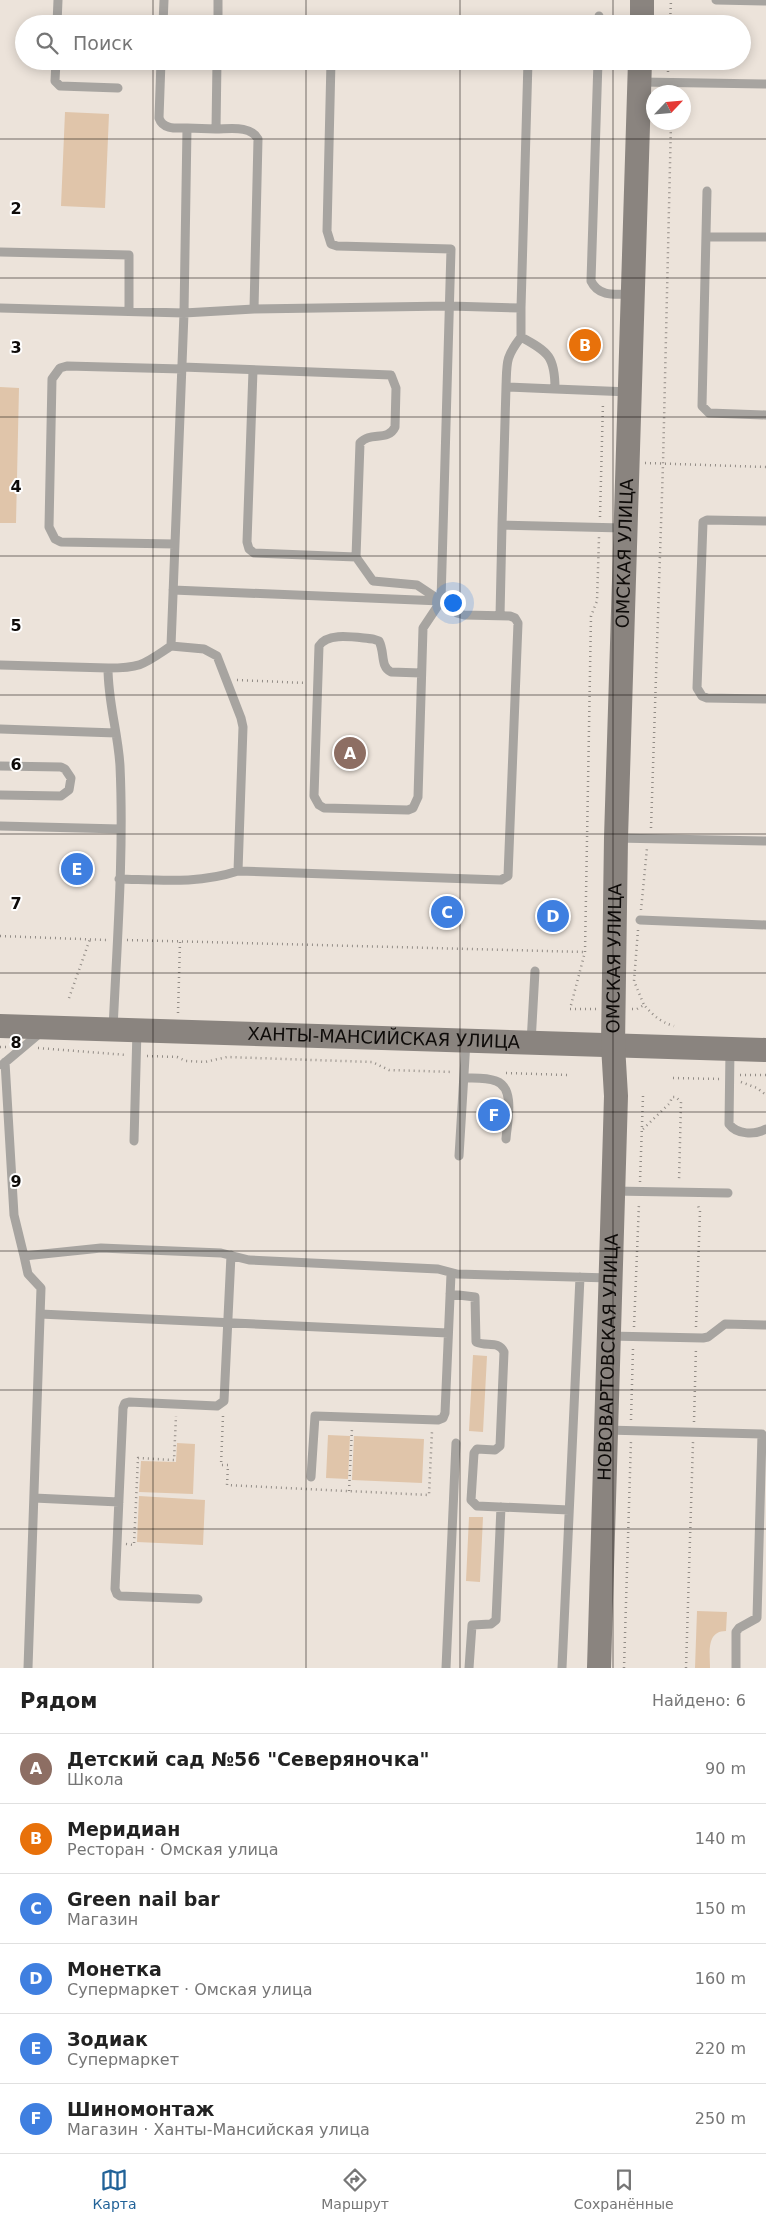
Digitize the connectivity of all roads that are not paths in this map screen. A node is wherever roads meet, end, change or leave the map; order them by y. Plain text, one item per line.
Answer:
1 (58, 0) edge
2 (164, 0) edge
3 (218, 0) edge
4 (642, 0) edge
5 (716, 0) edge
6 (766, 1) edge
7 (57, 15) edge
8 (163, 15) edge
9 (218, 15) edge
10 (642, 15) edge
11 (56, 70) edge
12 (161, 70) edge
13 (217, 70) edge
14 (331, 70) edge
15 (528, 70) edge
16 (598, 70) edge
17 (640, 72) edge
18 (766, 84) edge
19 (118, 88) dead end
20 (188, 128) junction
21 (216, 129) junction
22 (707, 191) dead end
23 (706, 237) junction
24 (766, 237) edge
25 (0, 252) edge
26 (633, 294) junction
27 (449, 306) junction
28 (0, 308) edge
29 (521, 308) junction
30 (254, 309) junction
31 (129, 311) junction
32 (184, 313) junction
33 (521, 337) junction
34 (182, 368) junction
35 (253, 370) junction
36 (506, 387) junction
37 (555, 389) junction
38 (630, 392) junction
39 (766, 415) edge
40 (766, 521) edge
41 (502, 525) junction
42 (625, 528) junction
43 (175, 544) junction
44 (356, 558) junction
45 (173, 590) junction
46 (441, 601) junction
47 (500, 616) junction
48 (171, 646) junction
49 (0, 665) edge
50 (108, 668) junction
51 (421, 673) junction
52 (766, 699) edge
53 (0, 729) edge
54 (116, 733) junction
55 (0, 766) edge
56 (0, 795) edge
57 (0, 826) edge
58 (120, 829) junction
59 (616, 838) junction
60 (766, 841) edge
61 (238, 871) junction
62 (119, 879) junction
63 (640, 920) road end
64 (766, 925) edge
65 (535, 971) dead end
66 (0, 1026) edge
67 (46, 1027) junction
68 (113, 1029) junction
69 (137, 1030) junction
70 (466, 1040) junction
71 (532, 1043) junction
72 (613, 1045) junction
73 (730, 1049) junction
74 (766, 1050) edge
75 (3, 1064) edge
76 (464, 1075) junction
77 (766, 1129) edge
78 (506, 1139) dead end
79 (134, 1141) dead end
80 (459, 1156) dead end
81 (613, 1191) junction
82 (728, 1194) dead end
83 (230, 1255) junction
84 (24, 1256) junction
85 (451, 1274) junction
86 (580, 1277) junction
87 (610, 1278) junction
88 (450, 1294) junction
89 (40, 1314) junction
90 (228, 1323) junction
91 (766, 1325) edge
92 (448, 1333) junction
93 (608, 1336) junction
94 (606, 1430) junction
95 (764, 1434) edge
96 (456, 1443) dead end
97 (311, 1477) dead end
98 (34, 1498) junction
99 (119, 1502) junction
100 (501, 1507) junction
101 (569, 1510) junction
102 (198, 1599) dead end
103 (761, 1618) edge
104 (28, 1668) edge
105 (446, 1668) edge
106 (468, 1668) edge
107 (562, 1668) edge
108 (599, 1668) edge
109 (736, 1668) edge

1 - 7 lane
2 - 8 lane
3 - 9 lane
4 - 10 main road
5 - 6 lane
11 - 19 lane
12 - 20 lane
13 - 21 lane
14 - 27 lane
15 - 29 lane
16 - 26 lane
17 - 18 lane
17 - 26 main road, ОМСКАЯ УЛИЦА
20 - 21 lane
20 - 32 lane
21 - 30 lane
22 - 23 lane
23 - 24 lane
23 - 39 lane
25 - 31 lane
26 - 38 main road, ОМСКАЯ УЛИЦА
27 - 29 lane
27 - 30 lane
27 - 46 lane
28 - 31 lane
29 - 33 lane
30 - 32 lane
31 - 32 lane
32 - 34 lane
33 - 36 lane
33 - 37 lane
34 - 35 lane
34 - 43 lane
34 - 43 lane
35 - 44 lane
35 - 44 lane
36 - 37 lane
36 - 41 lane
37 - 38 lane
38 - 42 main road, ОМСКАЯ УЛИЦА
40 - 52 lane
41 - 42 lane
41 - 47 lane
42 - 59 main road, ОМСКАЯ УЛИЦА
43 - 45 lane
44 - 46 lane
45 - 46 lane
45 - 48 lane
46 - 47 lane
46 - 51 lane
47 - 61 lane
48 - 50 lane
48 - 61 lane
49 - 50 lane
50 - 54 lane
51 - 51 lane
53 - 54 lane
54 - 58 lane
55 - 56 lane
57 - 58 lane
58 - 62 lane
59 - 60 lane
59 - 72 main road, ОМСКАЯ УЛИЦА
61 - 62 lane
62 - 68 lane
63 - 64 lane
65 - 71 lane
66 - 67 main road, ХАНТЫ-МАНСИЙСКАЯ УЛИЦА
67 - 68 main road, ХАНТЫ-МАНСИЙСКАЯ УЛИЦА
67 - 75 lane
68 - 69 main road, ХАНТЫ-МАНСИЙСКАЯ УЛИЦА
69 - 70 main road, ХАНТЫ-МАНСИЙСКАЯ УЛИЦА
69 - 79 lane
70 - 71 main road, ХАНТЫ-МАНСИЙСКАЯ УЛИЦА
70 - 76 lane
71 - 72 main road, ХАНТЫ-МАНСИЙСКАЯ УЛИЦА
72 - 73 main road, ХАНТЫ-МАНСИЙСКАЯ УЛИЦА
72 - 81 main road, НОВОВАРТОВСКАЯ УЛИЦА
73 - 74 main road, ХАНТЫ-МАНСИЙСКАЯ УЛИЦА
73 - 77 lane
75 - 84 lane
76 - 78 lane
76 - 80 lane
81 - 82 lane
81 - 87 main road, НОВОВАРТОВСКАЯ УЛИЦА
83 - 84 lane
83 - 85 lane
83 - 90 lane
84 - 89 lane
85 - 86 lane
85 - 88 lane
86 - 87 lane
86 - 101 lane
87 - 93 main road, НОВОВАРТОВСКАЯ УЛИЦА
88 - 92 lane
88 - 100 lane
89 - 90 lane
89 - 98 lane
90 - 92 lane
90 - 99 lane
91 - 93 lane
92 - 97 lane
93 - 94 main road, НОВОВАРТОВСКАЯ УЛИЦА
94 - 95 lane
94 - 108 main road, НОВОВАРТОВСКАЯ УЛИЦА
95 - 103 lane
96 - 105 lane
98 - 99 lane
98 - 104 lane
99 - 102 lane
100 - 101 lane
100 - 106 lane
101 - 107 lane
103 - 109 lane

